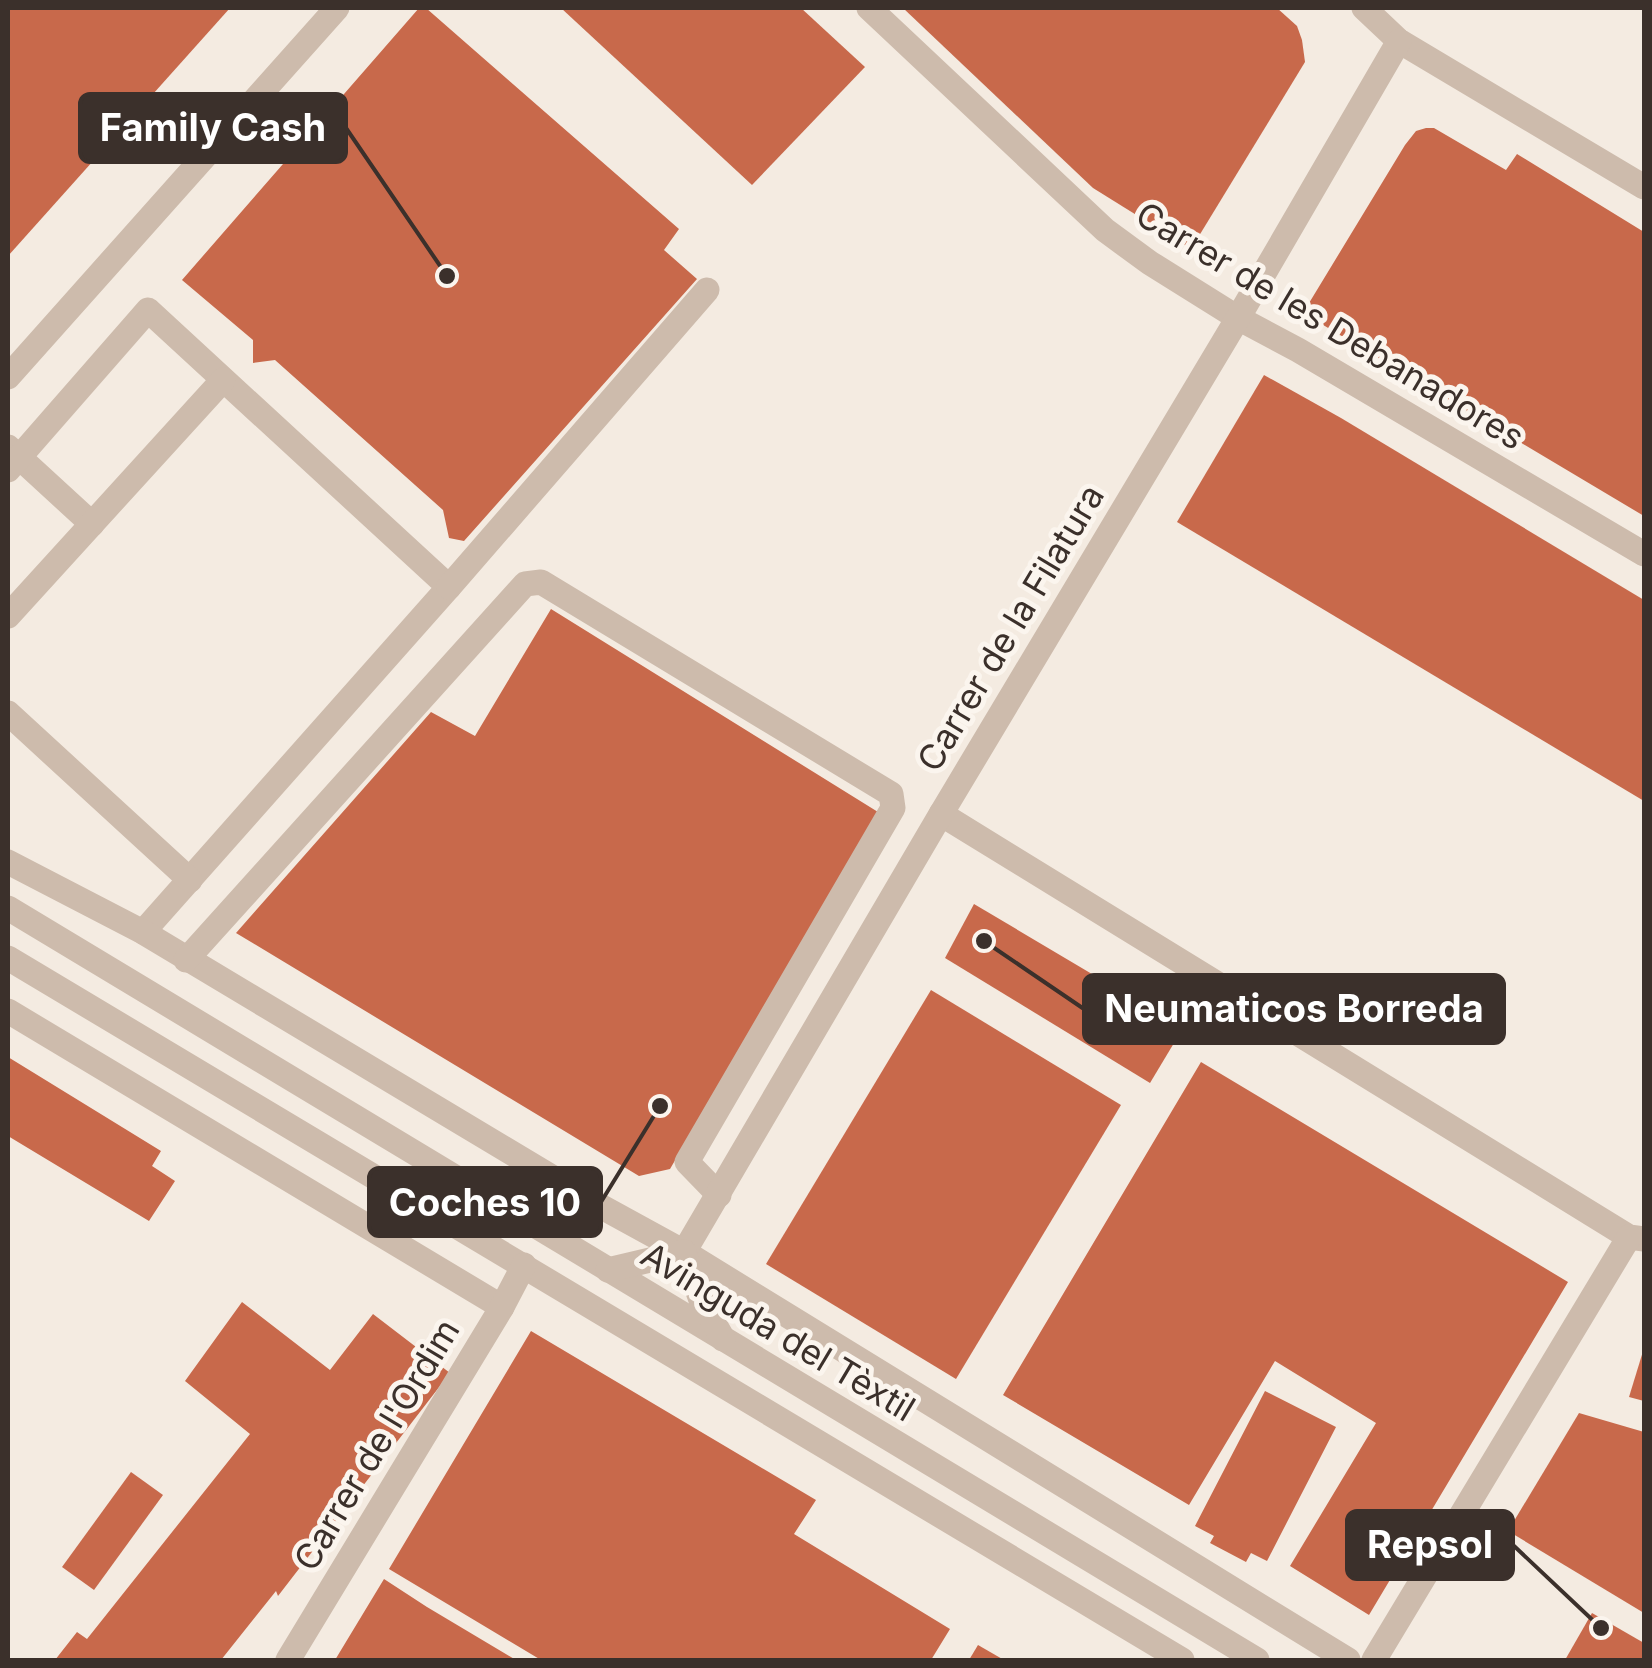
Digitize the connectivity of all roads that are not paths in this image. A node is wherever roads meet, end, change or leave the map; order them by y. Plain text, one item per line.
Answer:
1 (337, 8) edge
2 (869, 8) edge
3 (1364, 8) edge
4 (1399, 41) junction
5 (1644, 187) edge
6 (706, 290) dead end
7 (1238, 318) junction
8 (8, 378) edge
9 (223, 380) junction
10 (11, 458) edge
11 (92, 524) junction
12 (1644, 554) edge
13 (449, 587) junction
14 (8, 616) edge
15 (8, 714) edge
16 (940, 814) junction
17 (8, 862) edge
18 (190, 880) junction
19 (8, 908) edge
20 (142, 932) junction
21 (8, 958) edge
22 (186, 960) junction
23 (8, 1011) edge
24 (720, 1194) junction
25 (1637, 1238) edge
26 (684, 1252) junction
27 (524, 1266) junction
28 (608, 1270) junction
29 (502, 1306) junction
30 (724, 1340) junction
31 (1335, 1657) edge
32 (288, 1660) edge
33 (1182, 1660) edge
34 (1257, 1660) edge
35 (1374, 1660) edge

1 - 8 street
2 - 7 street, Carrer de les Debanadores
3 - 4 street
4 - 5 street
4 - 7 street, Carrer de la Filatura
6 - 13 street
7 - 12 street, Carrer de les Debanadores
7 - 16 street, Carrer de la Filatura
9 - 10 street
9 - 11 street
9 - 13 street
10 - 11 street
11 - 14 street
13 - 18 street
15 - 18 street
16 - 24 street, Carrer de la Filatura
16 - 25 street
17 - 20 street
18 - 20 street
19 - 28 street, Avinguda del Tèxtil
20 - 22 street
21 - 27 street
22 - 24 street
22 - 26 street
23 - 29 street
24 - 26 street, Carrer de la Filatura
25 - 35 street
26 - 28 street
26 - 30 street
26 - 31 street
27 - 29 street, Carrer de l'Ordim
27 - 33 street
28 - 30 street, Avinguda del Tèxtil
29 - 32 street, Carrer de l'Ordim
30 - 34 street, Avinguda del Tèxtil

